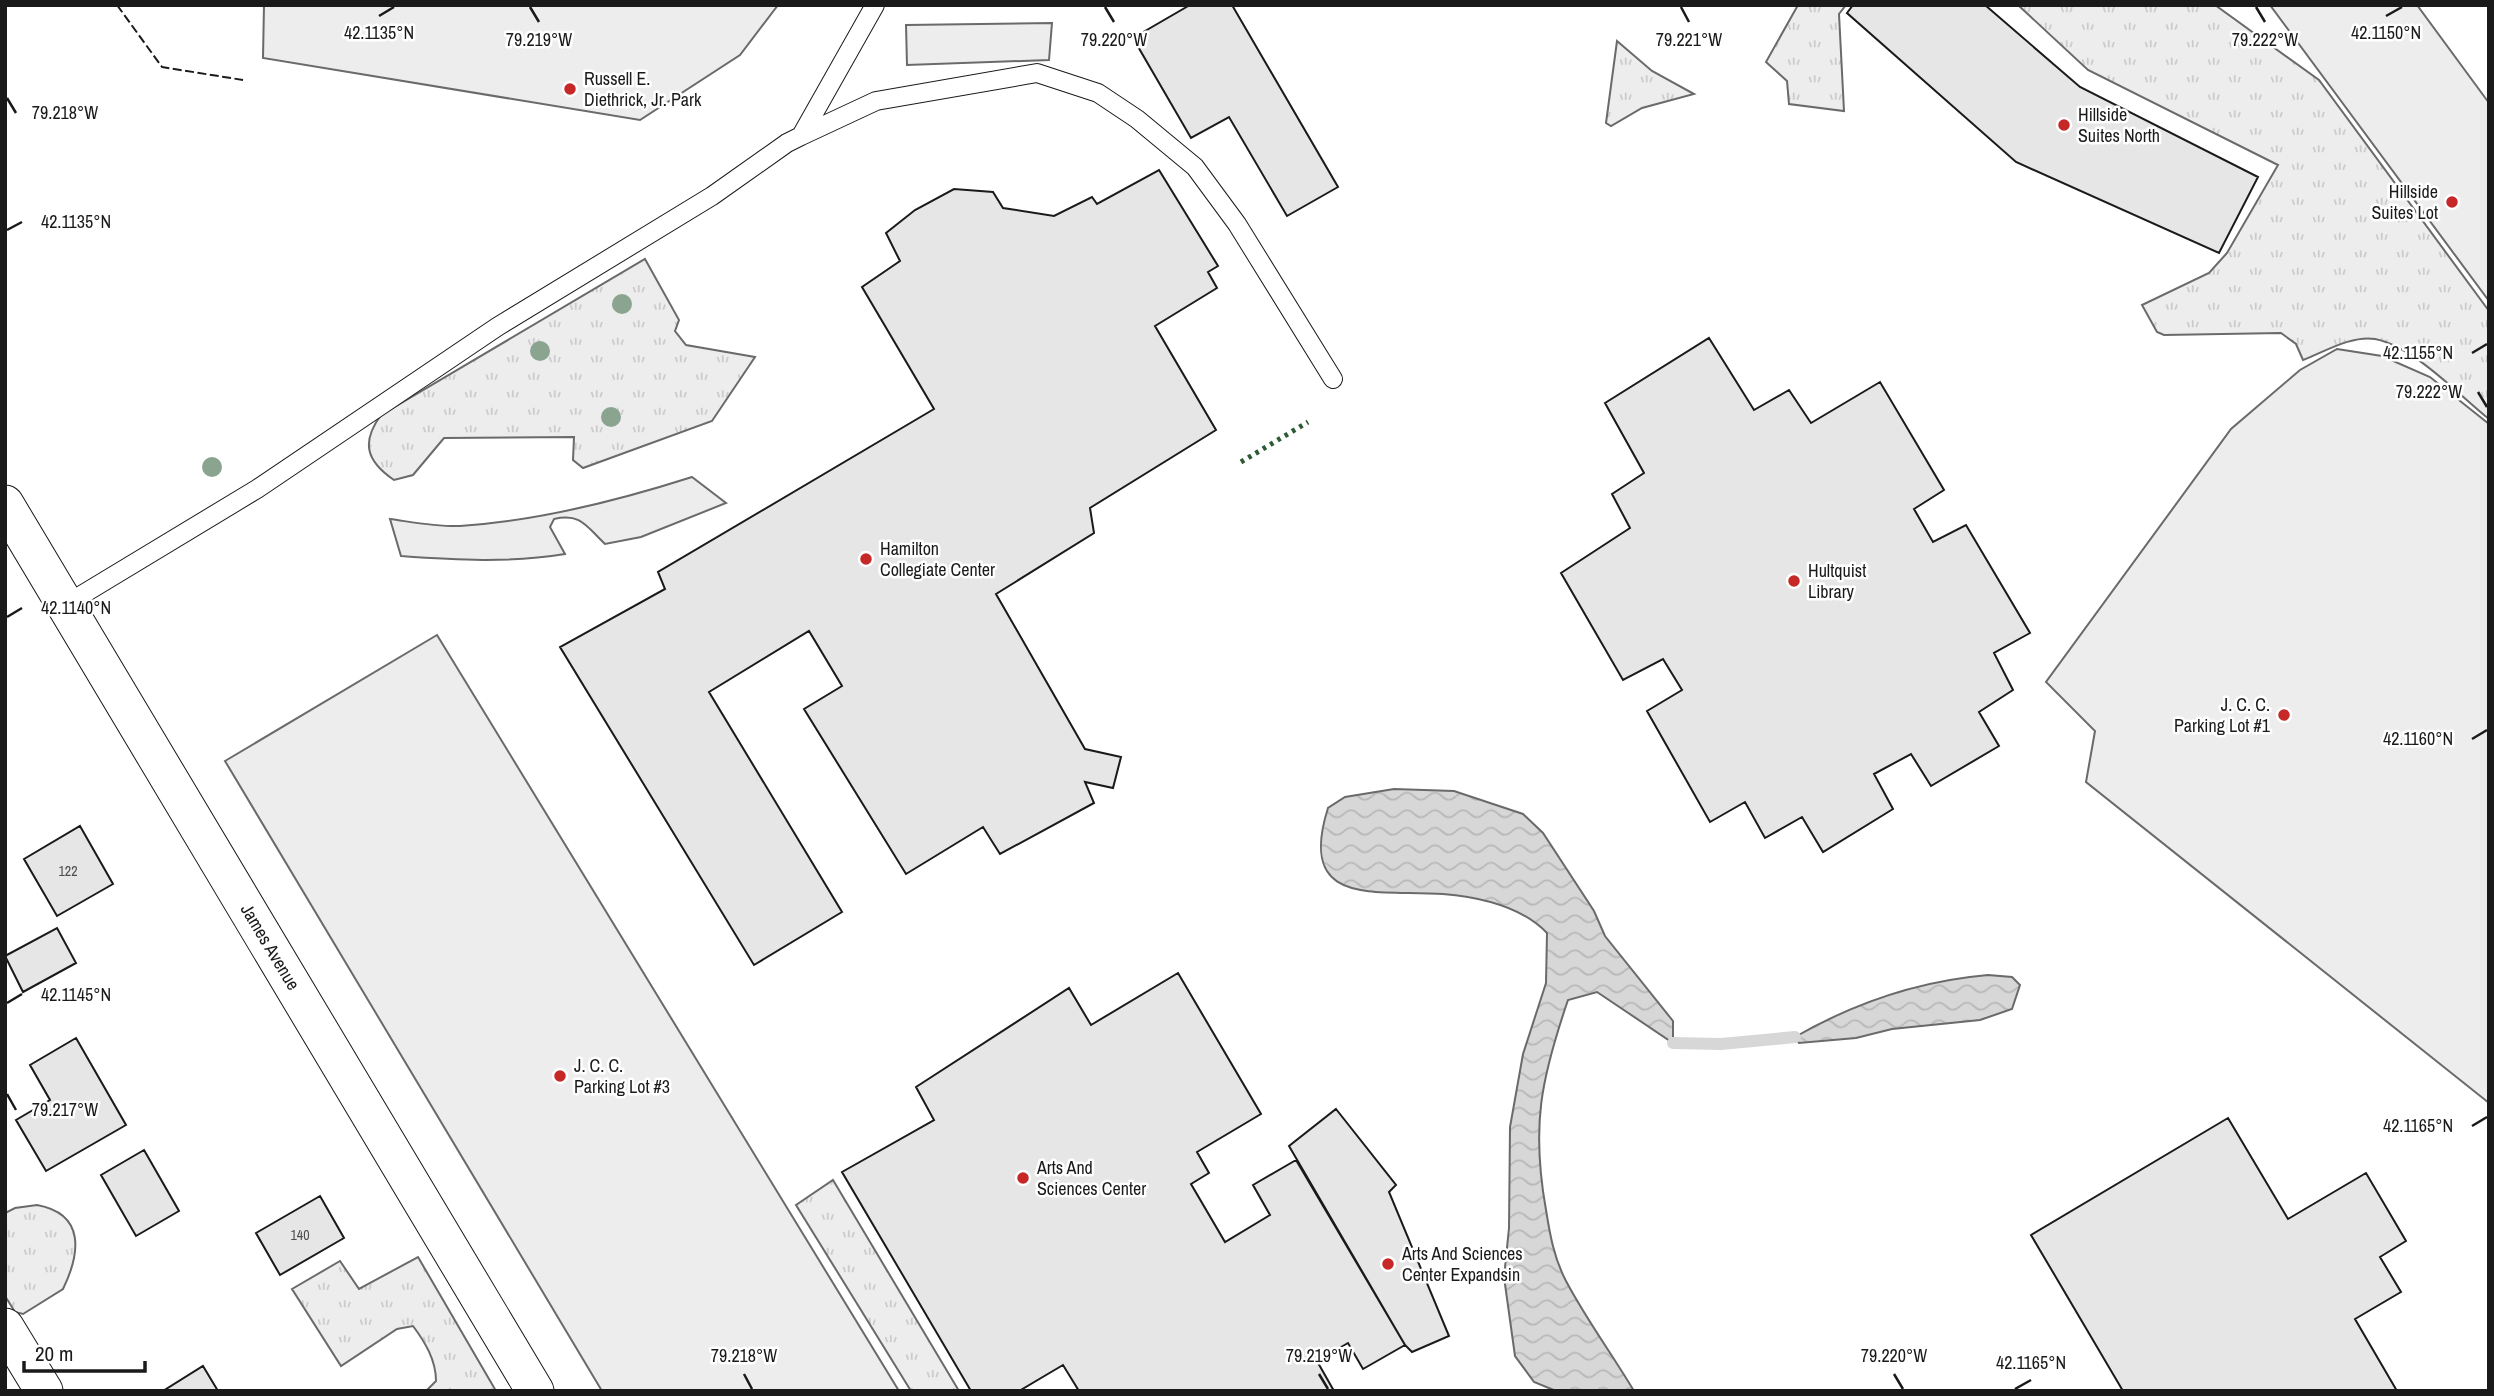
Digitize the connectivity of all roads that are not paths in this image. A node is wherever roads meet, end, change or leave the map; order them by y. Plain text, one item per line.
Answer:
1 (875, 5) edge
2 (801, 136) junction
3 (1334, 379) dead end
4 (5, 504) edge
5 (65, 605) junction
6 (5, 1326) edge
7 (44, 1391) edge
8 (535, 1391) edge

1 - 2 lane
2 - 3 lane
2 - 5 lane
4 - 5 street, James Avenue
5 - 8 street, James Avenue
6 - 7 street

